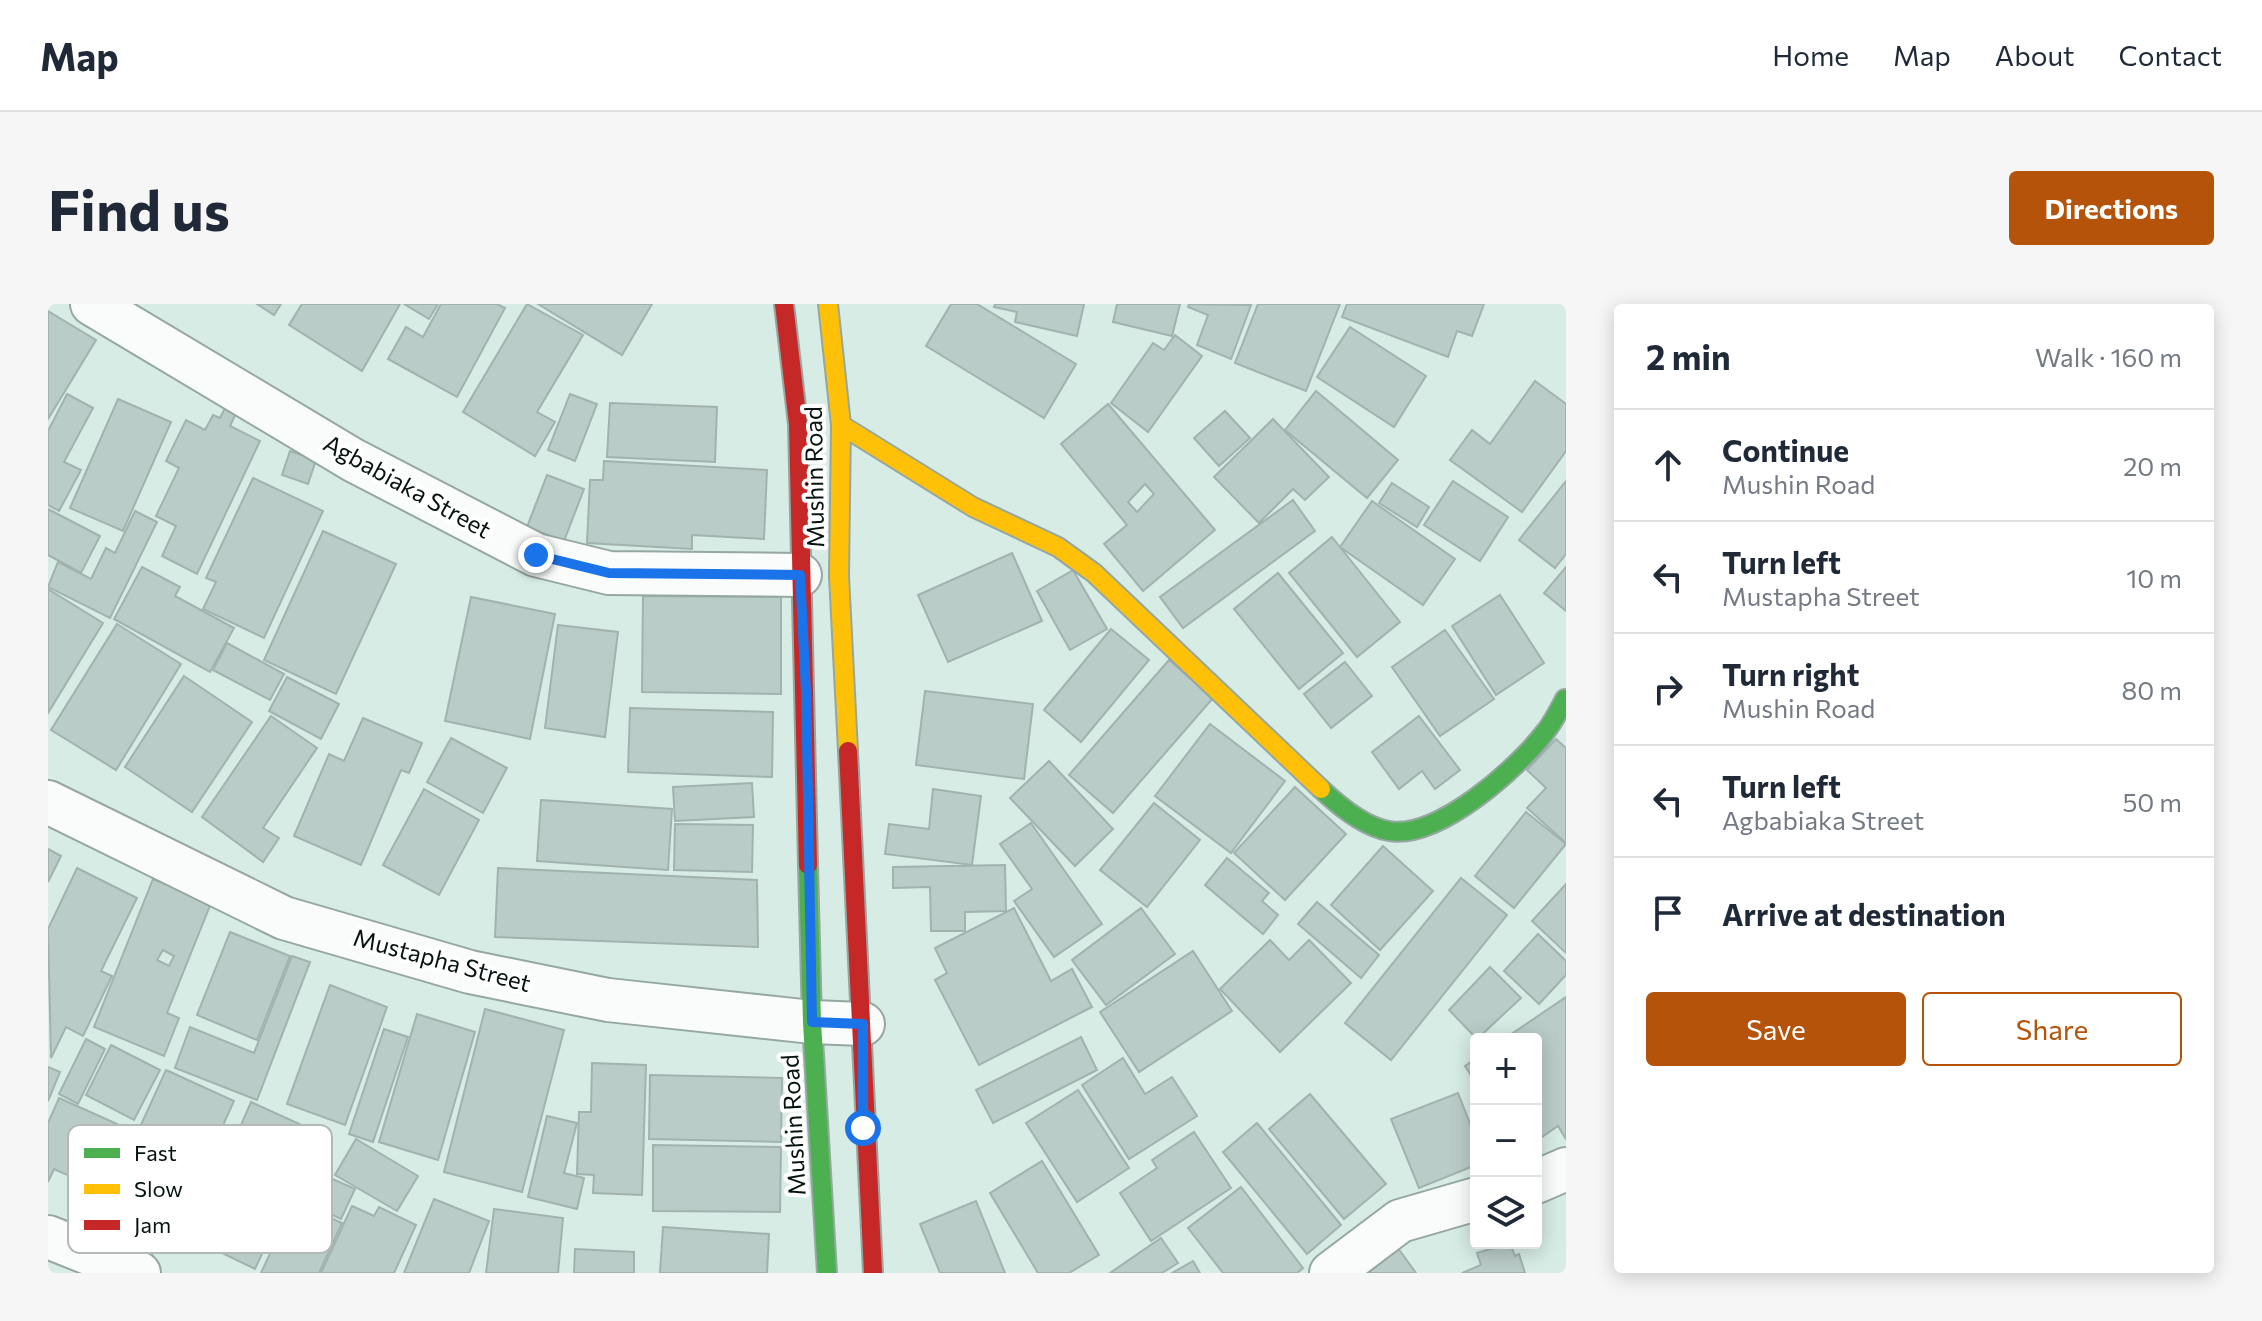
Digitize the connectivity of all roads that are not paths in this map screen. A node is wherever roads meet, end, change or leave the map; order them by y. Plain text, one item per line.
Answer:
1 (92, 304) edge
2 (784, 304) edge
3 (828, 304) edge
4 (841, 425) junction
5 (800, 575) junction
6 (1565, 699) edge
7 (48, 802) edge
8 (812, 1022) junction
9 (863, 1024) junction
10 (1566, 1169) edge
11 (1542, 1179) edge
12 (1470, 1201) edge
13 (48, 1237) edge
14 (68, 1245) edge
15 (88, 1253) edge
16 (139, 1273) edge
17 (827, 1273) edge
18 (873, 1273) edge
19 (1331, 1273) edge

1 - 5 street, Agbabiaka Street
2 - 5 main road, Mushin Road
3 - 4 main road, Mushin Road
4 - 6 main road
4 - 9 main road, Mushin Road
5 - 8 main road, Mushin Road
7 - 8 street, Mustapha Street
8 - 9 street, Mustapha Street
8 - 17 main road, Mushin Road
9 - 18 main road, Mushin Road
10 - 11 street
12 - 19 street
13 - 14 street
15 - 16 street

